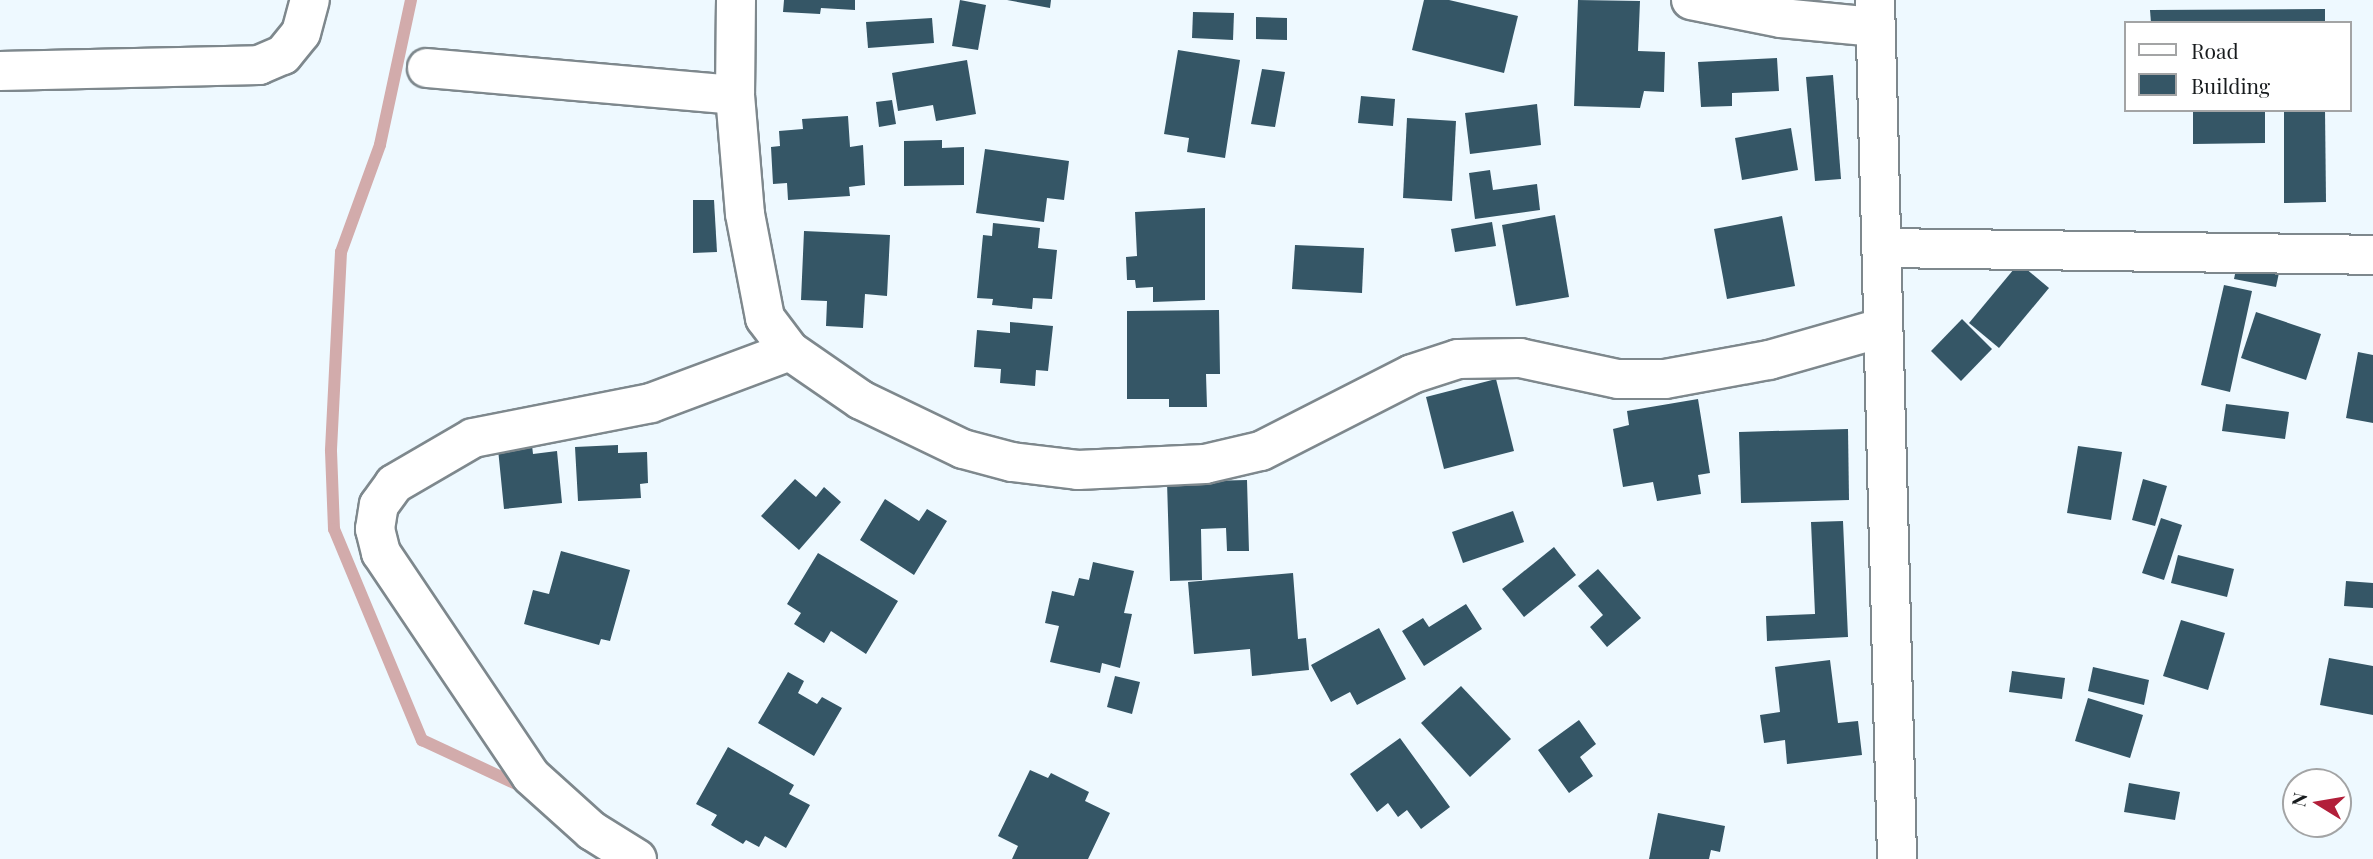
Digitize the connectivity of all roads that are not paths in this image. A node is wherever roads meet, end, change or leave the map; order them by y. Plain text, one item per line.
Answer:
1 (310, 0) edge
2 (736, 0) edge
3 (1691, 0) edge
4 (1874, 14) edge
5 (427, 68) dead end
6 (0, 71) edge
7 (735, 95) junction
8 (1883, 248) junction
9 (2373, 255) edge
10 (1881, 328) junction
11 (790, 351) junction
12 (637, 859) edge
13 (1897, 859) edge

1 - 6 street
2 - 7 street
3 - 4 street
4 - 8 street
5 - 7 street
7 - 11 street
8 - 9 street
8 - 10 street
10 - 11 street
10 - 13 street
11 - 12 street

